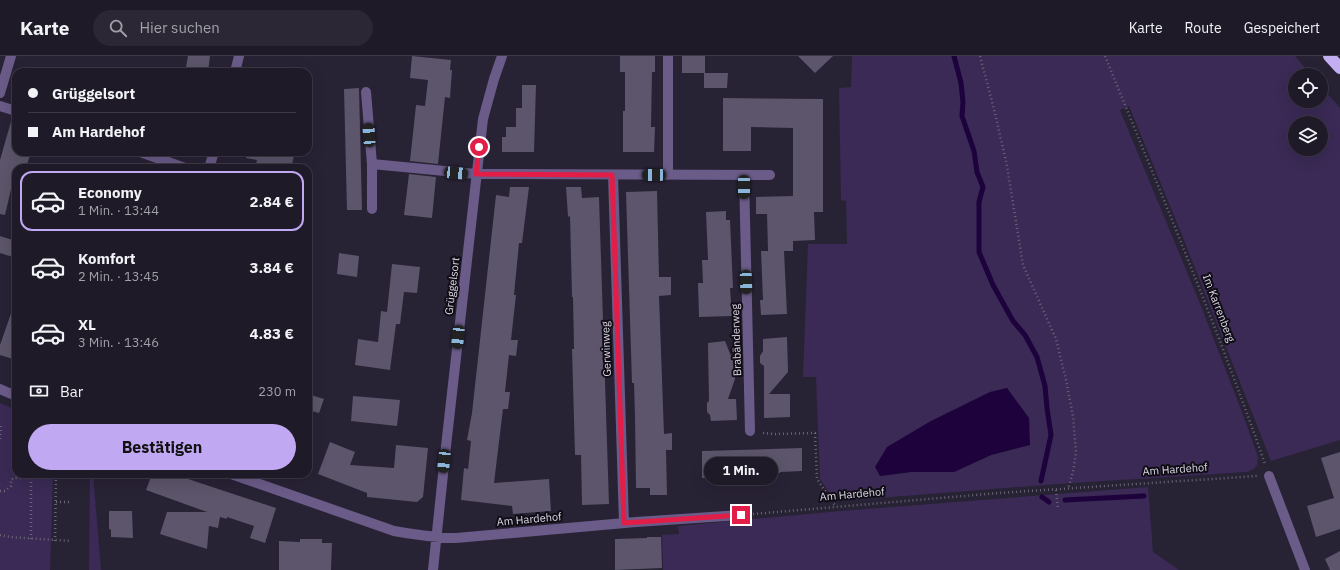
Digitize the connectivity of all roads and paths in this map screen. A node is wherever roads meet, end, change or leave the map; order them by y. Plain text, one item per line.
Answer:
1 (11, 56) edge
2 (239, 56) edge
3 (502, 56) edge
4 (668, 56) edge
5 (980, 56) edge
6 (1105, 56) edge
7 (1329, 56) edge
8 (236, 68) edge
9 (1340, 68) edge
10 (366, 92) dead end
11 (0, 93) edge
12 (0, 106) edge
13 (12, 110) edge
14 (151, 156) edge
15 (174, 164) edge
16 (372, 164) junction
17 (476, 174) junction
18 (612, 175) junction
19 (668, 175) junction
20 (744, 175) junction
21 (770, 175) dead end
22 (372, 209) dead end
23 (0, 389) edge
24 (12, 394) edge
25 (0, 423) edge
26 (750, 431) joint
27 (0, 439) edge
28 (1270, 476) junction
29 (14, 478) edge
30 (31, 478) edge
31 (56, 478) edge
32 (242, 478) edge
33 (1068, 489) junction
34 (1056, 490) junction
35 (0, 491) edge
36 (56, 502) junction
37 (71, 502) dead end
38 (836, 507) junction
39 (1058, 509) dead end
40 (741, 515) joint
41 (624, 523) junction
42 (0, 534) edge
43 (436, 537) junction
44 (31, 539) junction
45 (55, 541) junction
46 (71, 541) dead end
47 (433, 570) edge
48 (1305, 570) edge

1 - 11 street
2 - 8 street
3 - 17 street, Grüggelsort
4 - 19 street
5 - 33 path
6 - 28 path, Im Karrenberg
7 - 9 highway
10 - 16 street
12 - 13 street
14 - 15 street
16 - 17 street
16 - 22 street
17 - 18 street
17 - 43 street, Grüggelsort
18 - 19 street
18 - 41 street, Gerwinweg
19 - 20 street
20 - 21 street
20 - 26 street, Brabänderweg
23 - 24 street
25 - 27 path
26 - 38 path
28 - 33 path, Am Hardehof
28 - 48 street
29 - 35 path
30 - 44 path
31 - 36 path
32 - 43 street, Am Hardehof
33 - 34 path, Am Hardehof
34 - 38 path, Am Hardehof
34 - 39 path
36 - 37 path
36 - 45 path
38 - 40 path, Am Hardehof
40 - 41 street, Am Hardehof
41 - 43 street, Am Hardehof
42 - 44 path
43 - 47 street, Grüggelsort
44 - 45 path
45 - 46 path

